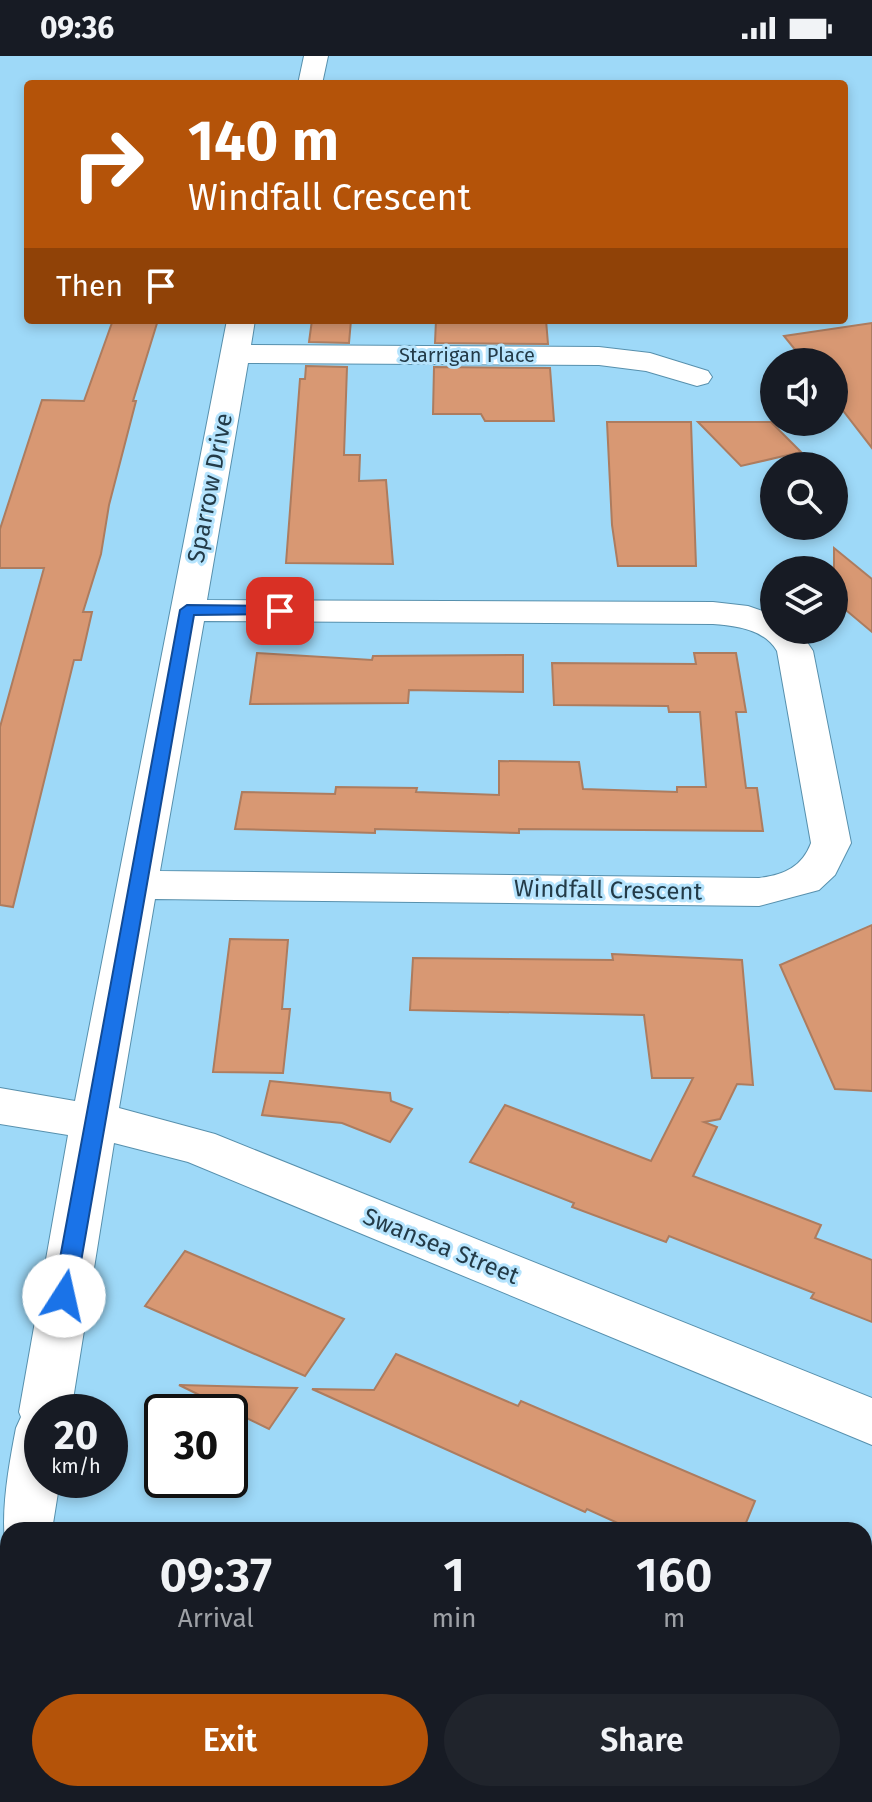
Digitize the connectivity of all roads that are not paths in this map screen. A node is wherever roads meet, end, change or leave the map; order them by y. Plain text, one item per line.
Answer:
1 (316, 56) edge
2 (311, 80) edge
3 (238, 337) edge
4 (697, 377) dead end
5 (187, 610) junction
6 (760, 622) edge
7 (792, 644) edge
8 (139, 885) junction
9 (0, 1106) edge
10 (94, 1121) junction
11 (48, 1394) edge
12 (872, 1422) edge
13 (30, 1498) edge
14 (26, 1522) edge

1 - 2 street
3 - 4 street, Starrigan Place
3 - 5 street, Sparrow Drive
5 - 6 street, Windfall Crescent
5 - 8 street, Sparrow Drive
7 - 8 street, Windfall Crescent
8 - 10 street, Sparrow Drive
9 - 10 street, Swansea Street
10 - 11 street, Sparrow Drive
10 - 12 street, Swansea Street
13 - 14 street

